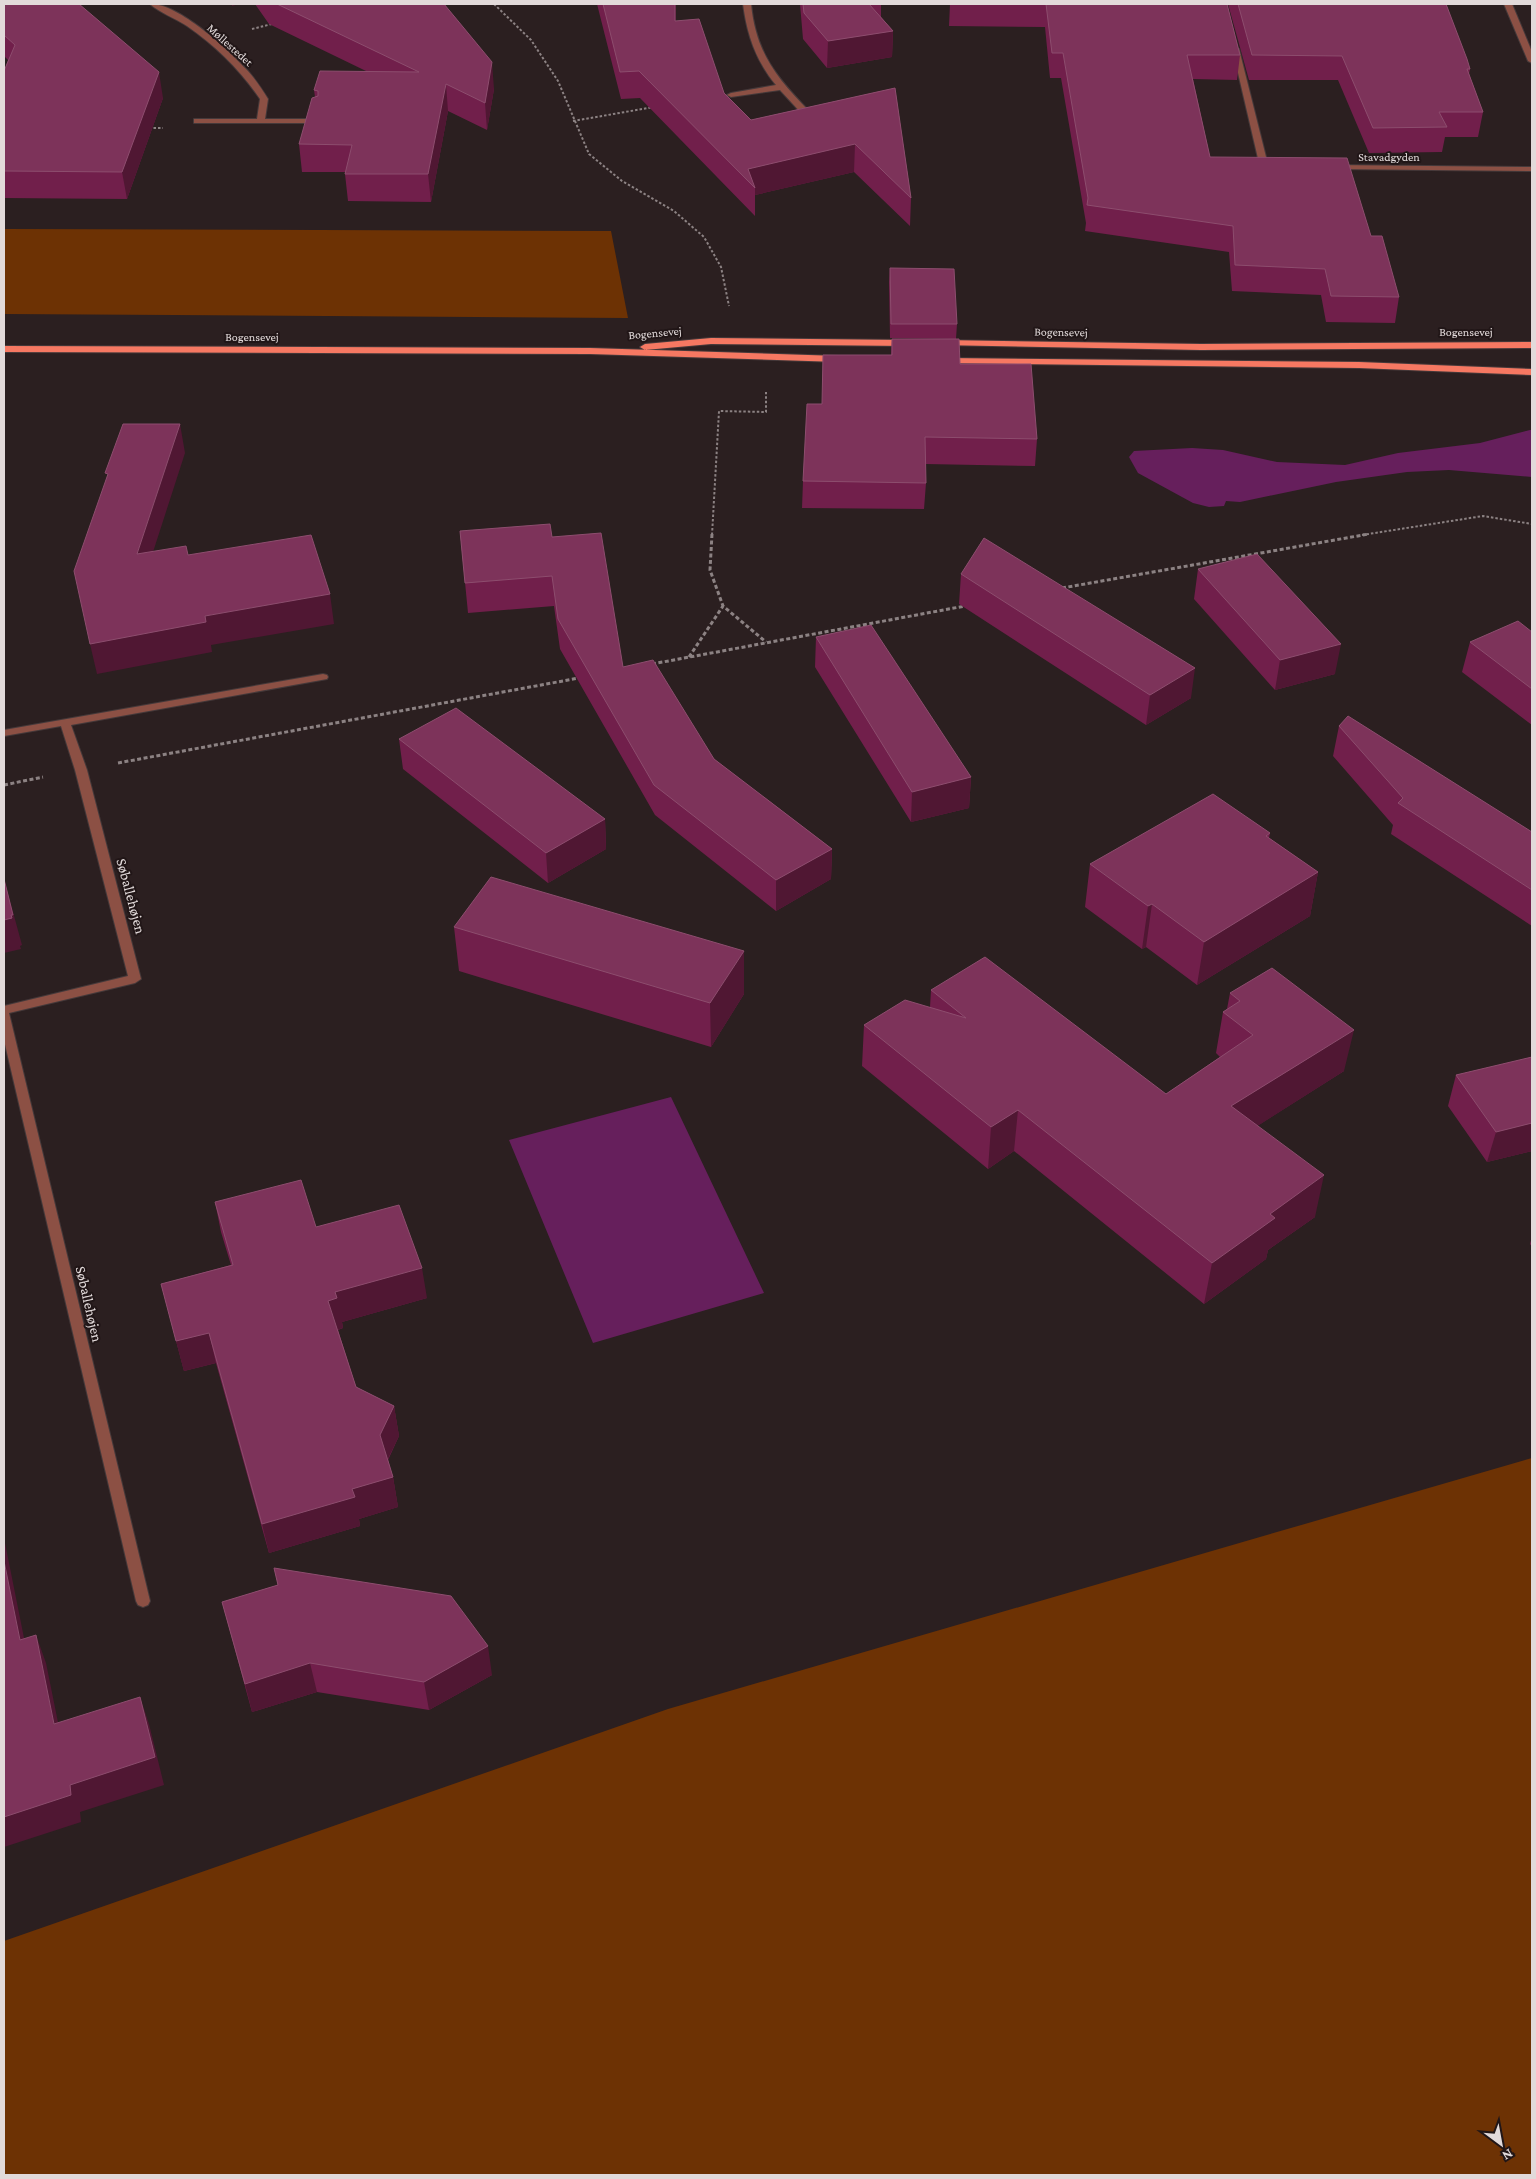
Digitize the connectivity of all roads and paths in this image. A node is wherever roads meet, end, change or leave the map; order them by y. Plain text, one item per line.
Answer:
1 (154, 4) edge
2 (494, 4) edge
3 (747, 4) edge
4 (1508, 4) edge
5 (275, 23) dead end
6 (211, 40) junction
7 (1234, 42) edge
8 (1532, 60) edge
9 (781, 87) junction
10 (731, 95) dead end
11 (662, 106) edge
12 (806, 113) edge
13 (197, 121) joint
14 (261, 121) junction
15 (317, 121) edge
16 (573, 121) junction
17 (142, 128) edge
18 (1284, 167) edge
19 (1323, 167) edge
20 (1532, 169) edge
21 (729, 308) dead end
22 (912, 343) edge
23 (932, 343) edge
24 (1532, 345) edge
25 (4, 348) edge
26 (590, 351) junction
27 (853, 360) edge
28 (932, 360) edge
29 (1532, 372) edge
30 (765, 388) dead end
31 (1532, 524) edge
32 (1059, 588) edge
33 (971, 605) edge
34 (723, 606) junction
35 (766, 642) junction
36 (690, 657) junction
37 (650, 664) edge
38 (323, 677) dead end
39 (582, 677) edge
40 (64, 722) junction
41 (4, 733) edge
42 (81, 770) junction
43 (4, 785) edge
44 (4, 1010) edge
45 (4, 1015) edge
46 (143, 1601) dead end

1 - 6 street, Møllestedet
2 - 16 path
3 - 9 street
4 - 8 street
5 - 6 path
6 - 14 street, Møllestedet
7 - 18 street
9 - 10 street
9 - 12 street
11 - 16 path
13 - 14 street
13 - 17 path
14 - 15 street
16 - 21 path
19 - 20 street, Stavadgyden
22 - 26 main road, Bogensevej
23 - 24 main road, Bogensevej
25 - 26 main road, Bogensevej
26 - 27 main road, Bogensevej
28 - 29 main road
30 - 34 path
31 - 32 path
33 - 35 path
34 - 35 path
34 - 36 path
35 - 36 path
36 - 37 path
38 - 40 street
39 - 42 path
40 - 41 street
40 - 42 street, Søballehøjen
42 - 43 path
42 - 44 street, Søballehøjen
45 - 46 street, Søballehøjen

